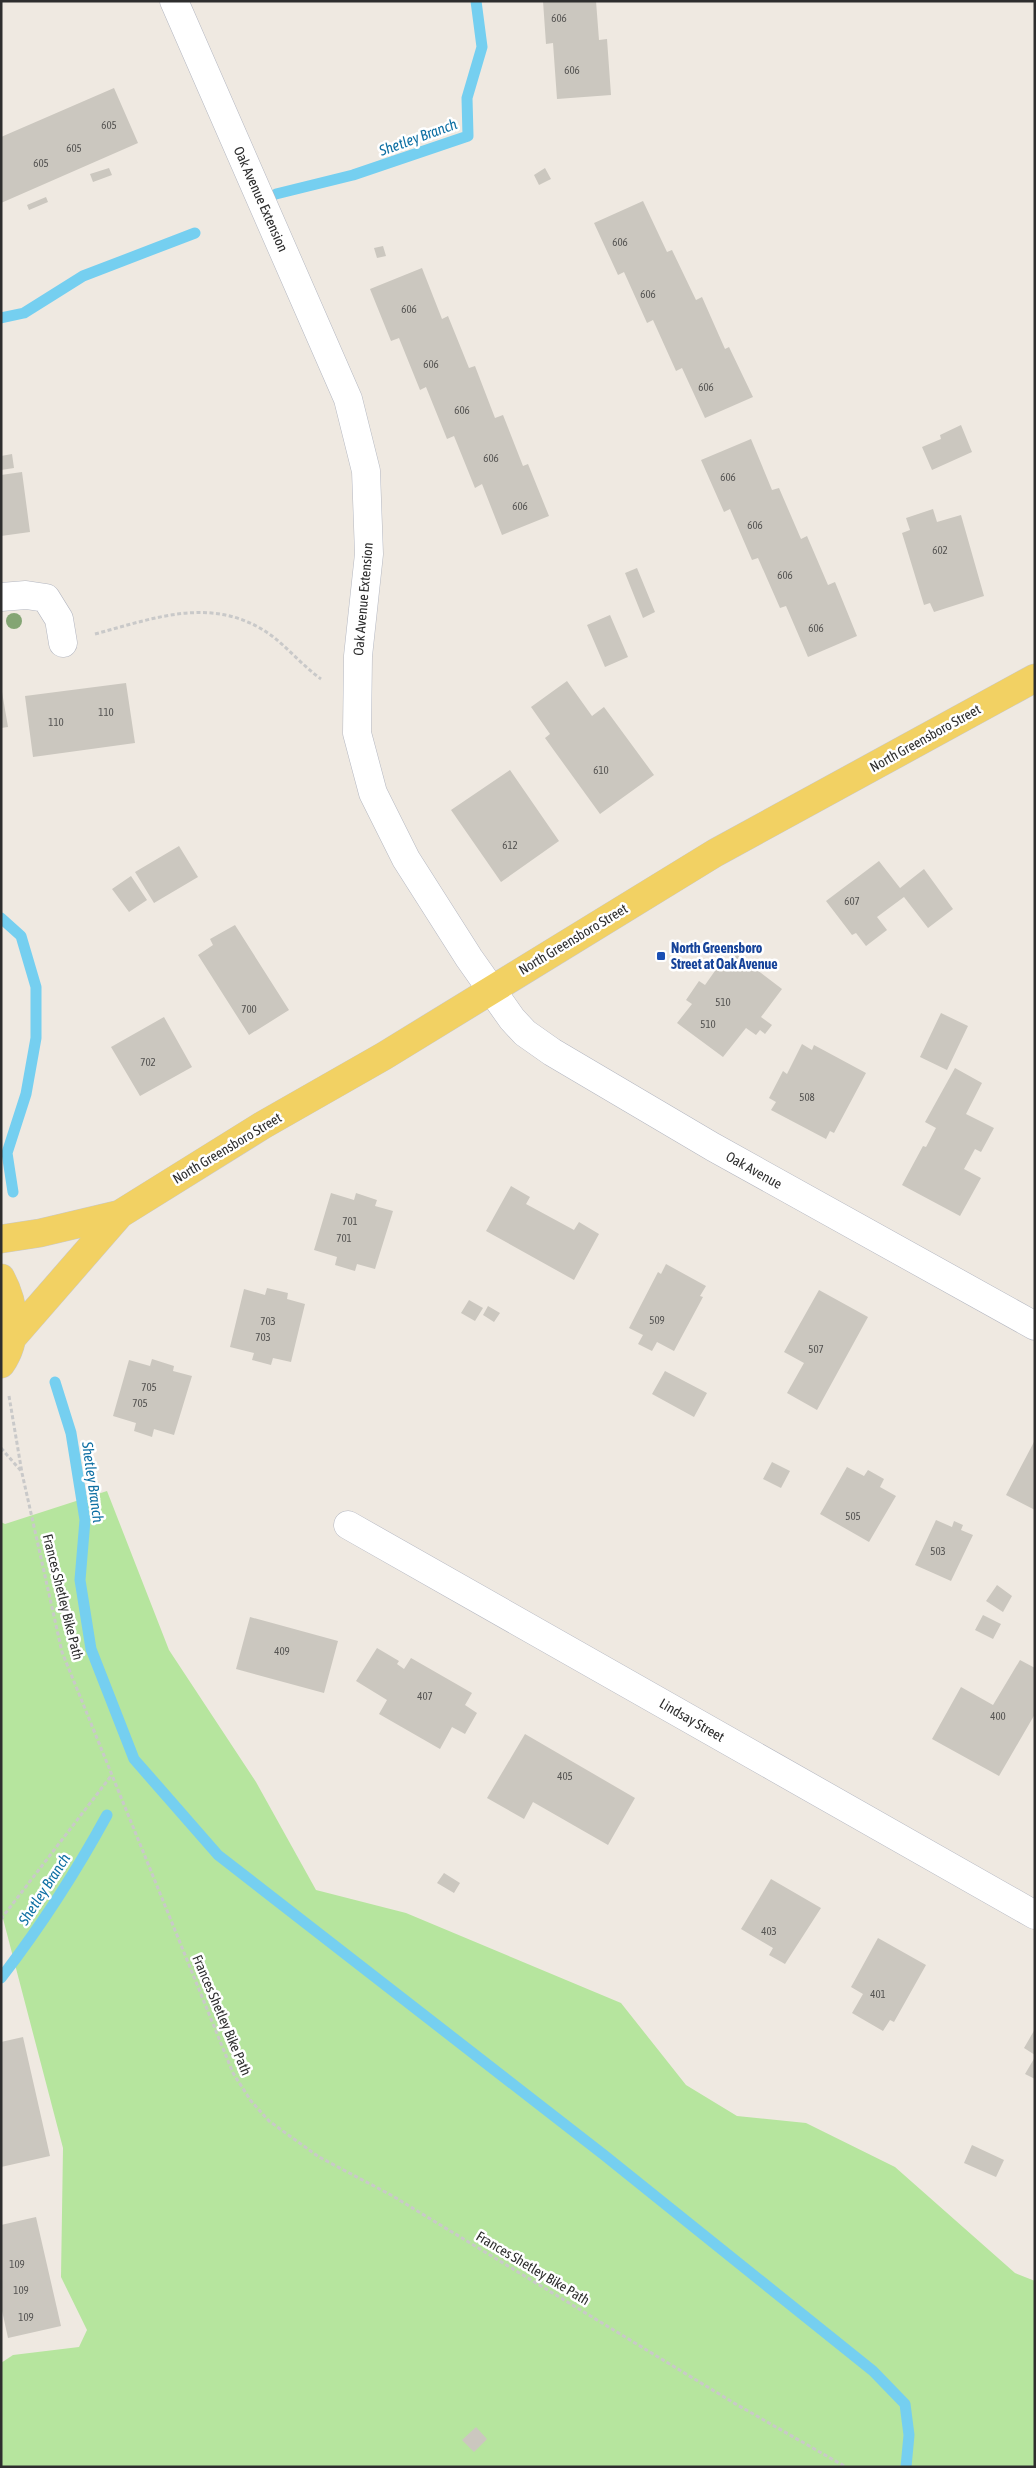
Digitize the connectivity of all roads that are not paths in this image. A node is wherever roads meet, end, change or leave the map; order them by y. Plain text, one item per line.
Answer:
1 (174, 1) edge
2 (1, 598) edge
3 (63, 643) road end
4 (1035, 678) edge
5 (491, 990) junction
6 (120, 1214) junction
7 (1, 1239) edge
8 (1, 1278) edge
9 (1035, 1326) edge
10 (6, 1354) edge
11 (348, 1526) dead end
12 (1035, 1915) edge

1 - 5 street, Oak Avenue Extension
2 - 3 street
4 - 5 main road, North Greensboro Street
5 - 6 main road, North Greensboro Street
5 - 9 street, Oak Avenue
6 - 7 main road, North Greensboro Street
6 - 10 main road, North Greensboro Street
8 - 10 main road
11 - 12 street, Lindsay Street

